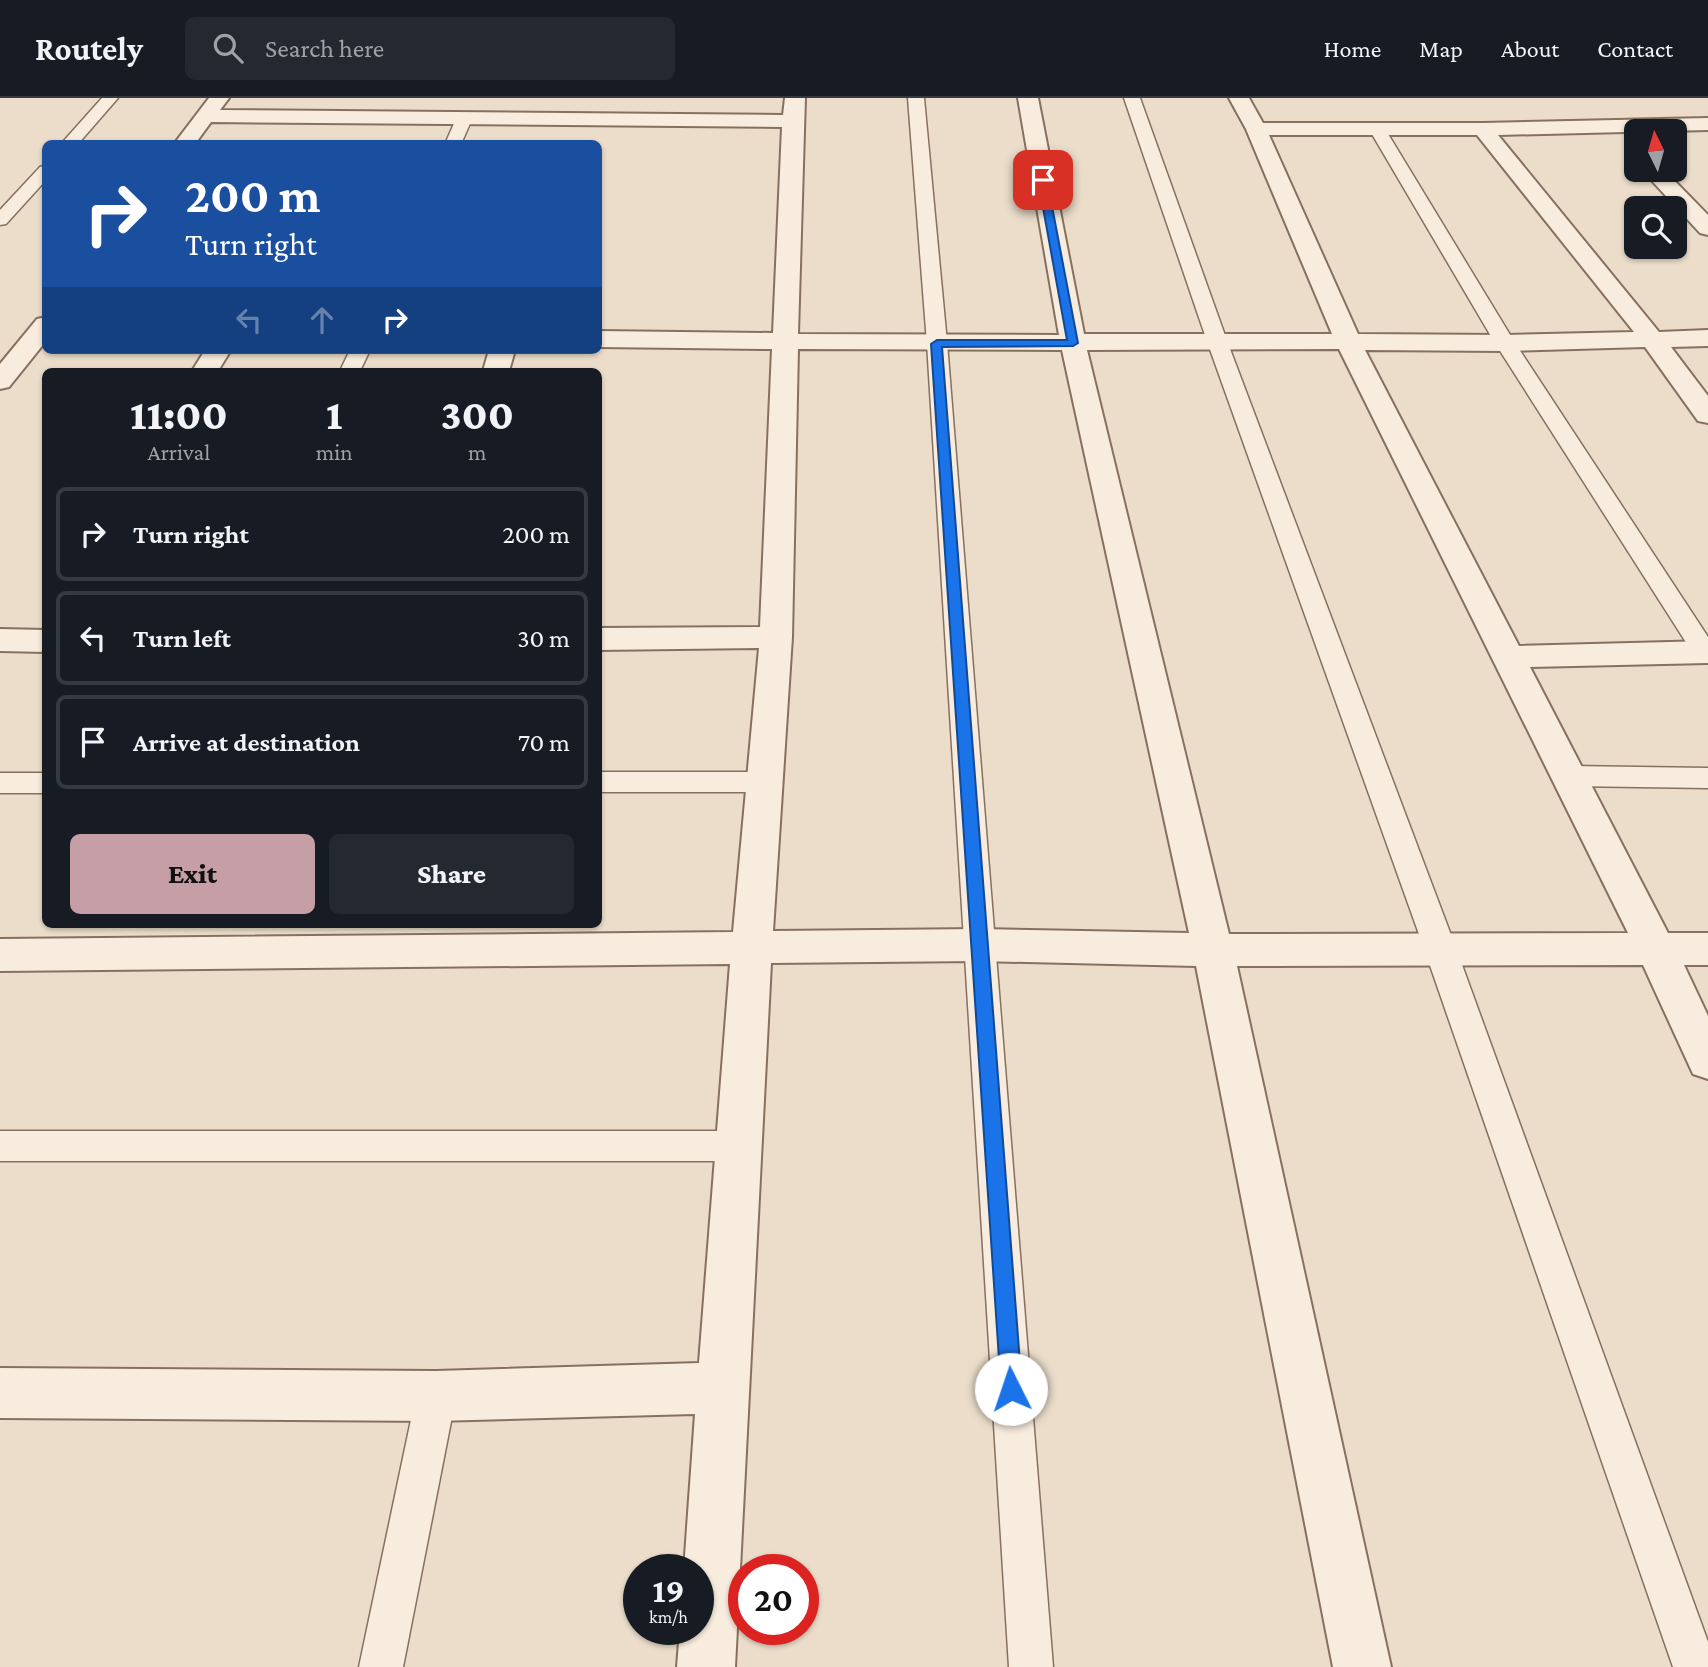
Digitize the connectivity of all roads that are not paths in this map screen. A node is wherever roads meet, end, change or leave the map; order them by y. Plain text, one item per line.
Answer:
1 (110, 98) edge
2 (219, 98) edge
3 (916, 98) edge
4 (1028, 98) edge
5 (1132, 98) edge
6 (1239, 98) edge
7 (793, 109) edge
8 (205, 116) junction
9 (464, 119) junction
10 (583, 120) junction
11 (1708, 124) edge
12 (1610, 126) junction
13 (1256, 129) junction
14 (1377, 129) junction
15 (1483, 129) junction
16 (73, 140) edge
17 (187, 140) edge
18 (455, 140) edge
19 (576, 140) edge
20 (1624, 140) edge
21 (42, 174) edge
22 (1664, 182) edge
23 (0, 220) edge
24 (1708, 228) edge
25 (42, 329) edge
26 (13, 331) dead end
27 (42, 331) edge
28 (1708, 338) edge
29 (602, 339) edge
30 (1653, 340) junction
31 (785, 341) junction
32 (1217, 341) junction
33 (1348, 341) junction
34 (1505, 342) junction
35 (1073, 343) junction
36 (937, 344) junction
37 (0, 381) edge
38 (1708, 415) edge
39 (776, 637) junction
40 (602, 639) edge
41 (1706, 652) edge
42 (1508, 657) junction
43 (1569, 776) junction
44 (1708, 778) edge
45 (602, 782) edge
46 (763, 782) junction
47 (0, 783) edge
48 (42, 783) edge
49 (979, 945) junction
50 (752, 948) junction
51 (1656, 949) junction
52 (1708, 949) edge
53 (1213, 950) junction
54 (1441, 951) junction
55 (0, 955) edge
56 (1708, 1061) edge
57 (0, 1146) edge
58 (739, 1146) junction
59 (722, 1388) junction
60 (0, 1393) edge
61 (436, 1396) junction
62 (381, 1667) edge
63 (706, 1667) edge
64 (1031, 1667) edge
65 (1362, 1667) edge
66 (1695, 1667) edge

1 - 16 lane
2 - 8 street
3 - 36 lane
4 - 35 street
5 - 32 lane
6 - 13 street
7 - 10 street
7 - 31 street
8 - 9 street
8 - 17 street
9 - 10 street
9 - 18 lane
10 - 19 street
11 - 12 street
12 - 15 street
12 - 20 street
13 - 14 street
13 - 33 street
14 - 15 street
14 - 34 lane
15 - 30 street
21 - 23 lane
22 - 24 street
25 - 26 street
27 - 37 street
28 - 30 street
29 - 31 street
30 - 34 street
30 - 38 street
31 - 36 street
31 - 39 street
32 - 33 street
32 - 35 street
32 - 54 lane
33 - 34 street
33 - 42 street
34 - 41 lane
35 - 36 street
35 - 53 street
36 - 49 lane
39 - 40 street
39 - 46 street
41 - 42 street
42 - 43 street
43 - 44 lane
43 - 51 street
45 - 46 lane
46 - 50 street
47 - 48 lane
49 - 50 street
49 - 53 street
49 - 64 lane
50 - 55 street
50 - 58 street
51 - 52 street
51 - 54 street
51 - 56 street
53 - 54 street
53 - 65 street
54 - 66 lane
57 - 58 lane
58 - 59 street
59 - 61 street
59 - 63 street
60 - 61 street
61 - 62 lane

